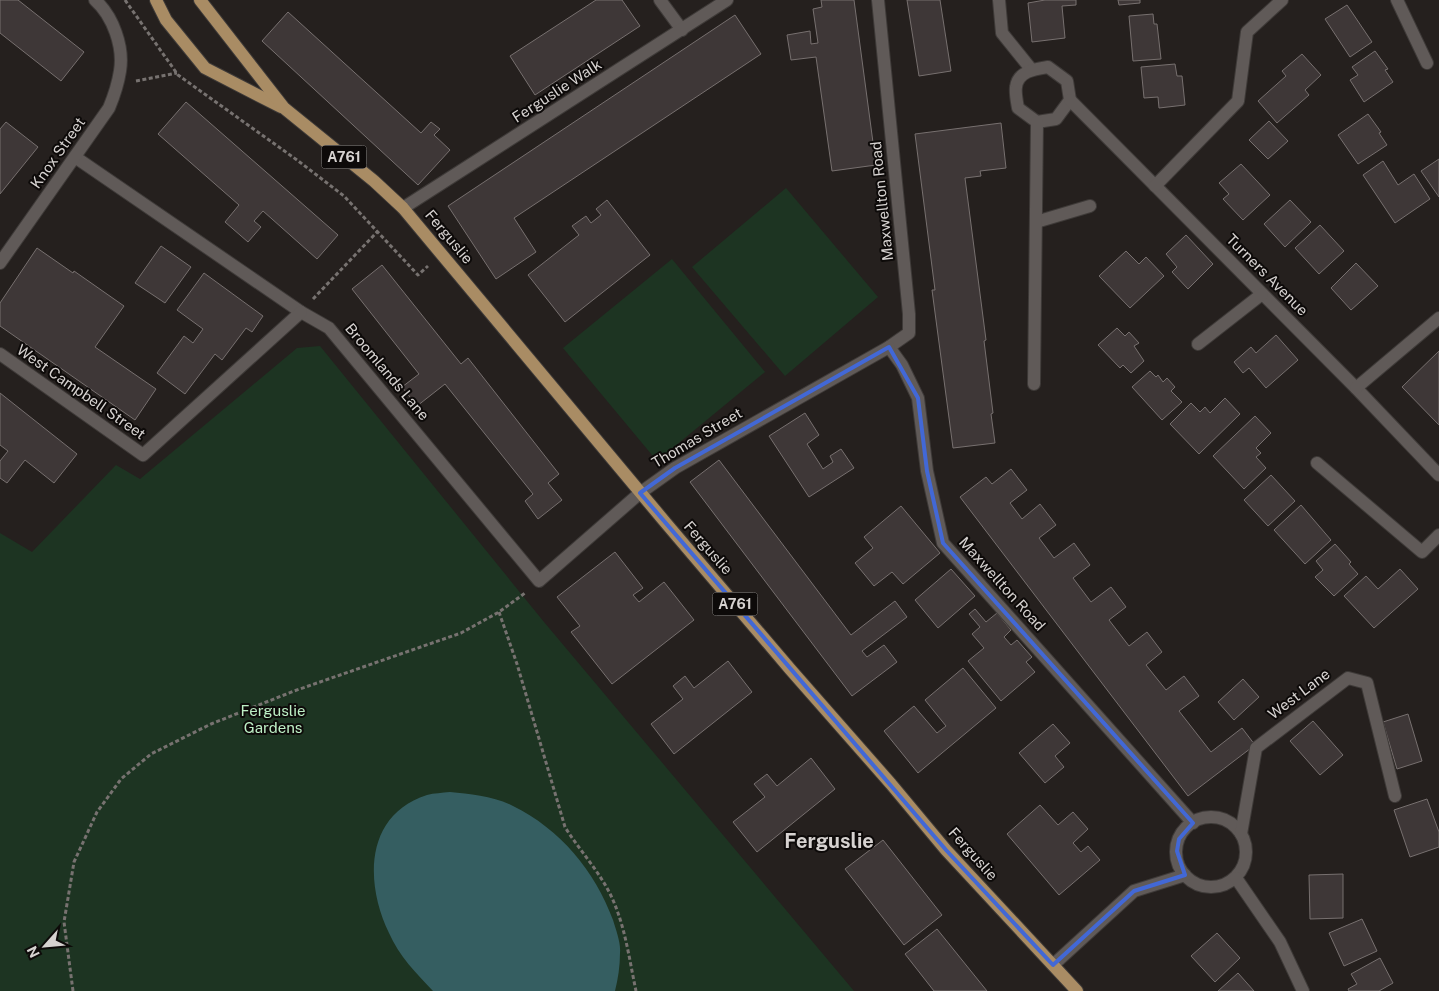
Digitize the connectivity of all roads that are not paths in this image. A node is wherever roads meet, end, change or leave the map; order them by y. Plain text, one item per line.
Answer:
1 (95, 0) edge
2 (156, 0) edge
3 (200, 0) edge
4 (660, 0) edge
5 (727, 0) edge
6 (878, 0) edge
7 (999, 0) edge
8 (1282, 0) edge
9 (1398, 0) edge
10 (682, 30) junction
11 (1427, 63) dead end
12 (1031, 69) junction
13 (1070, 100) junction
14 (284, 108) junction
15 (1037, 122) junction
16 (75, 157) junction
17 (1155, 186) junction
18 (1090, 206) dead end
19 (403, 208) junction
20 (1036, 222) junction
21 (0, 263) edge
22 (1262, 294) junction
23 (301, 312) junction
24 (1439, 318) edge
25 (1198, 344) dead end
26 (889, 347) junction
27 (0, 354) edge
28 (1034, 384) dead end
29 (1356, 388) junction
30 (1317, 463) dead end
31 (1439, 475) edge
32 (640, 493) junction
33 (1439, 535) edge
34 (539, 582) joint
35 (1394, 796) dead end
36 (1193, 823) junction
37 (1241, 834) junction
38 (1185, 875) junction
39 (1236, 878) junction
40 (1052, 965) junction
41 (1077, 991) edge
42 (1303, 991) edge

1 - 16 street, Knox Street
2 - 14 main road, A761
3 - 14 main road, A761
4 - 10 street
5 - 10 street, Ferguslie Walk
6 - 26 street, Maxwellton Road
7 - 12 street
8 - 17 street
9 - 11 street
10 - 19 street, Ferguslie Walk
12 - 13 street
12 - 15 street
13 - 15 street
13 - 17 street, Turners Avenue
14 - 19 main road, A761
15 - 20 street
16 - 21 street, Knox Street
16 - 23 street, Broomlands Lane
17 - 22 street, Turners Avenue
18 - 20 street
19 - 32 main road, Ferguslie / A761
20 - 28 street
22 - 25 street
22 - 29 street, Turners Avenue
23 - 27 street, West Campbell Street
23 - 34 street, Broomlands Lane
24 - 29 street
26 - 32 street, Thomas Street
26 - 36 street, Maxwellton Road
29 - 31 street, Turners Avenue
30 - 33 street
32 - 34 street, Thomas Street
32 - 40 main road, Ferguslie / A761
35 - 37 street, West Lane
36 - 37 street
36 - 38 street
37 - 39 street, West Lane
38 - 39 street
38 - 40 street
39 - 42 street
40 - 41 main road, Ferguslie / A761

